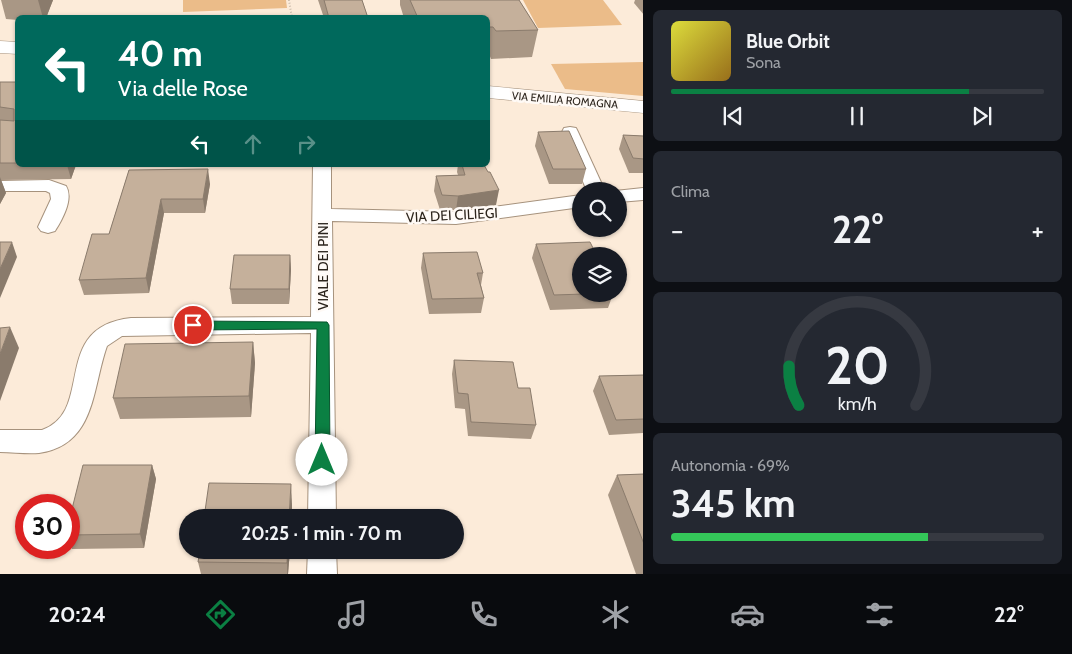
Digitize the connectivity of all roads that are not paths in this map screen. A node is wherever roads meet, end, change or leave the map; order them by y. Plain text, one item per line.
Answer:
1 (0, 47) edge
2 (15, 48) edge
3 (490, 92) edge
4 (643, 107) edge
5 (570, 132) edge
6 (322, 167) edge
7 (592, 182) edge
8 (0, 186) edge
9 (643, 194) edge
10 (627, 195) edge
11 (572, 202) edge
12 (322, 215) junction
13 (48, 227) dead end
14 (323, 325) junction
15 (0, 441) edge
16 (322, 509) edge
17 (322, 559) edge
18 (322, 574) edge

1 - 2 main road
3 - 4 main road, VIA EMILIA ROMAGNA
5 - 7 street
6 - 12 street, VIALE DEI PINI
8 - 13 street
9 - 10 street
11 - 12 street, VIA DEI CILIEGI
12 - 14 street, VIALE DEI PINI
14 - 15 street
14 - 16 street, VIALE DEI PINI
17 - 18 street

